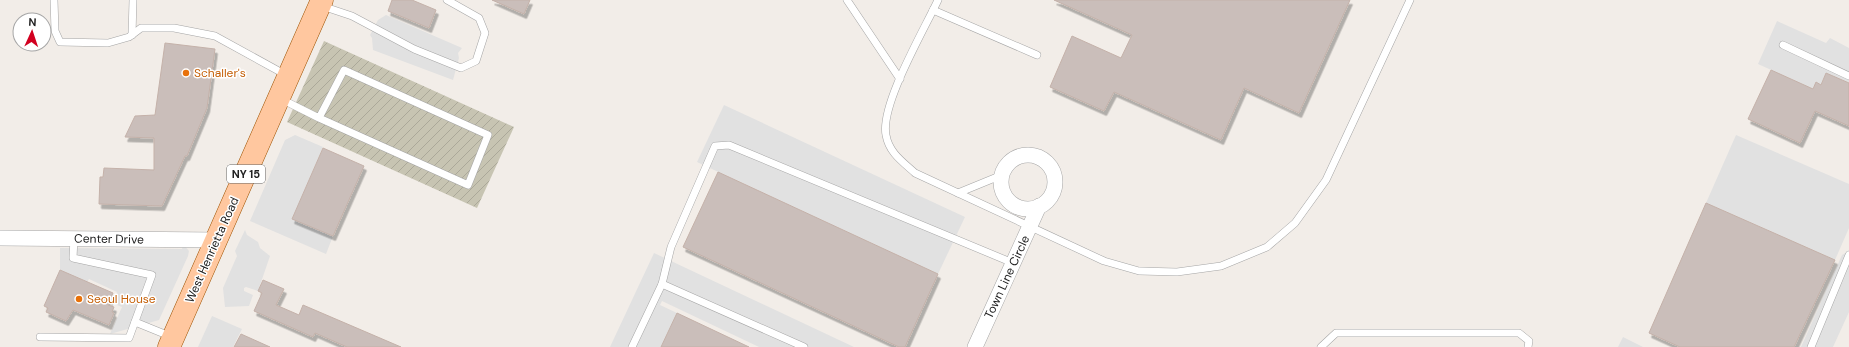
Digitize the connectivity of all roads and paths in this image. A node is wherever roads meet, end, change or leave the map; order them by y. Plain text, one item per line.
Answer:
1 (54, 0) edge
2 (133, 0) edge
3 (447, 0) edge
4 (847, 0) edge
5 (938, 0) edge
6 (1410, 0) edge
7 (321, 3) edge
8 (933, 10) junction
9 (132, 35) junction
10 (1783, 45) dead end
11 (1037, 55) dead end
12 (289, 76) junction
13 (1849, 76) edge
14 (900, 79) junction
15 (279, 98) junction
16 (319, 118) junction
17 (1002, 175) junction
18 (958, 193) junction
19 (1039, 206) junction
20 (1030, 226) junction
21 (0, 238) edge
22 (74, 238) junction
23 (217, 240) junction
24 (1849, 255) edge
25 (1013, 263) junction
26 (662, 284) junction
27 (135, 322) junction
28 (40, 337) dead end
29 (171, 342) edge
30 (800, 346) edge
31 (632, 347) edge
32 (975, 347) edge
33 (1320, 347) edge
34 (1528, 347) edge
35 (1811, 347) edge

1 - 9 lane
2 - 9 lane
3 - 7 lane
4 - 14 lane
5 - 8 lane
6 - 20 lane
7 - 12 main road, West Henrietta Road / NY 15
8 - 11 lane
8 - 14 lane
9 - 12 lane
10 - 13 lane
12 - 15 main road, West Henrietta Road / NY 15
14 - 18 lane
15 - 16 lane
15 - 23 main road, West Henrietta Road / NY 15
16 - 16 lane
17 - 18 lane
17 - 19 street
17 - 19 street, Town Line Circle
18 - 20 lane
19 - 20 street, Town Line Circle
20 - 25 street, Town Line Circle
21 - 22 street, Center Drive
22 - 23 street, Center Drive
22 - 27 lane
23 - 29 main road, West Henrietta Road / NY 15
24 - 35 lane
25 - 26 lane
25 - 32 street, Town Line Circle
26 - 30 lane
26 - 31 lane
27 - 28 lane
27 - 29 lane
33 - 34 lane

